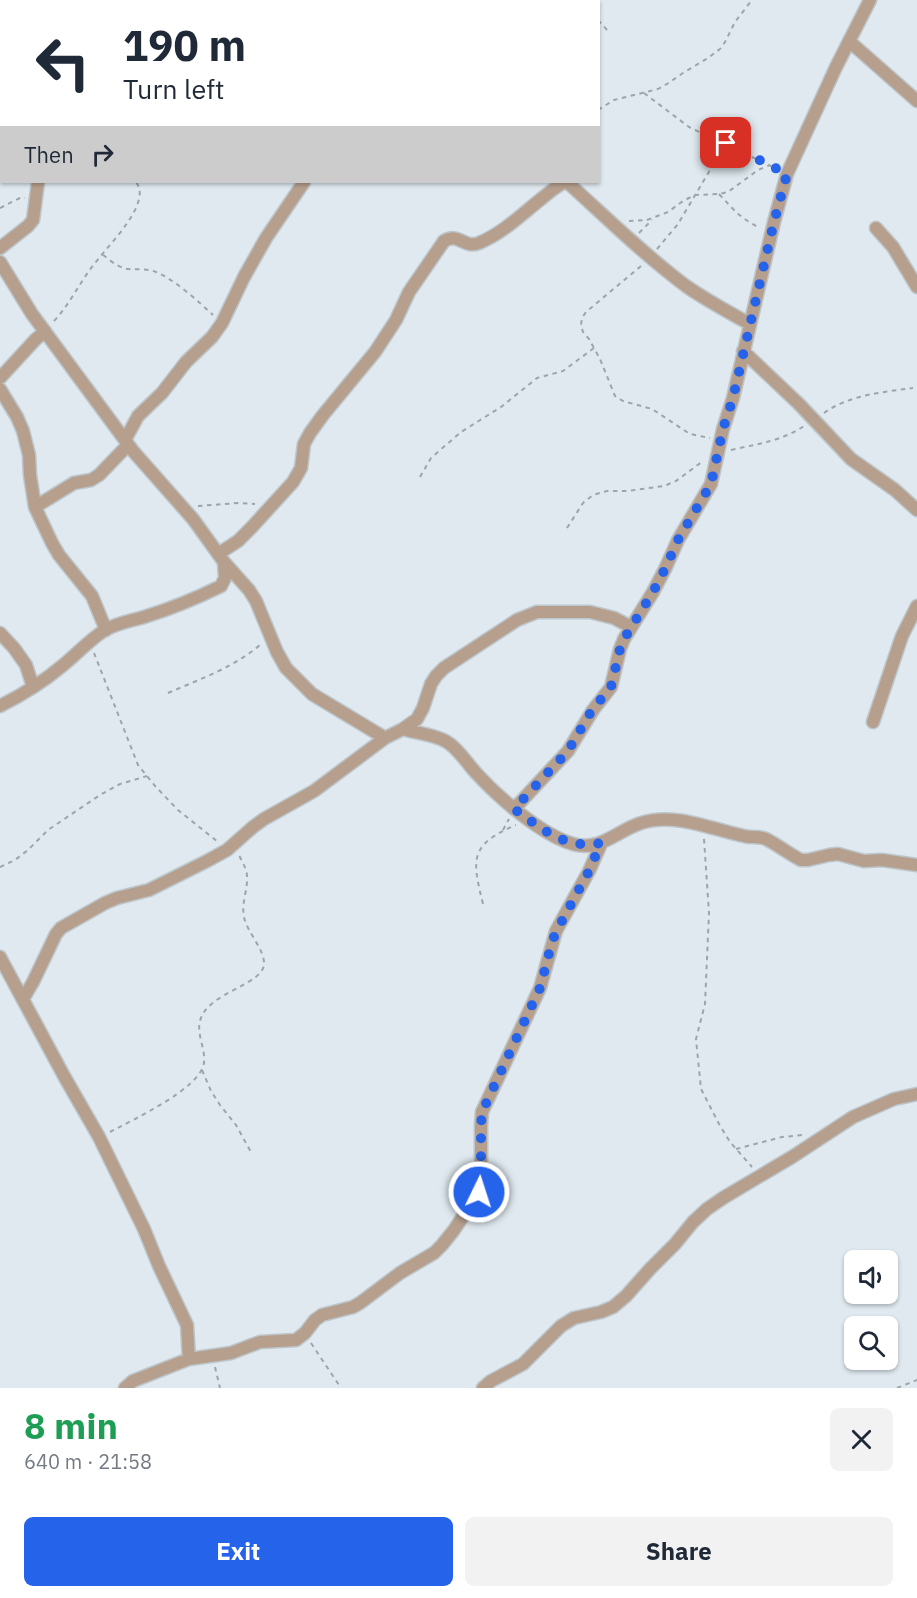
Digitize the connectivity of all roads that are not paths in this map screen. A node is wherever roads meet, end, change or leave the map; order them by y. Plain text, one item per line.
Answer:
1 (870, 0) edge
2 (849, 41) junction
3 (917, 101) edge
4 (38, 183) edge
5 (303, 183) edge
6 (564, 183) edge
7 (566, 183) edge
8 (876, 228) dead end
9 (0, 248) edge
10 (0, 262) edge
11 (917, 287) edge
12 (750, 324) junction
13 (45, 331) junction
14 (743, 351) junction
15 (0, 378) edge
16 (0, 389) edge
17 (127, 442) junction
18 (35, 507) junction
19 (917, 510) edge
20 (221, 558) junction
21 (917, 606) edge
22 (631, 627) junction
23 (106, 630) junction
24 (0, 633) edge
25 (33, 687) junction
26 (0, 706) edge
27 (873, 722) dead end
28 (403, 729) junction
29 (385, 738) junction
30 (514, 809) junction
31 (601, 843) junction
32 (917, 865) edge
33 (0, 957) edge
34 (23, 999) junction
35 (917, 1094) edge
36 (189, 1359) junction
37 (125, 1388) edge
38 (483, 1388) edge

1 - 2 street
2 - 3 street
2 - 12 street
4 - 9 street
5 - 17 street
6 - 20 street
7 - 12 street
8 - 11 street
10 - 13 street
12 - 14 street
13 - 15 street
13 - 17 street
14 - 19 street
14 - 22 street
16 - 18 street
17 - 18 street
17 - 20 street
18 - 23 street
20 - 23 street
20 - 29 street
21 - 27 street
22 - 28 street
22 - 30 street
23 - 25 street
24 - 25 street
25 - 26 street
28 - 29 street
28 - 30 street
29 - 34 street
30 - 31 street
31 - 32 street
31 - 36 street
33 - 34 street
34 - 36 street
35 - 38 street
36 - 37 street

